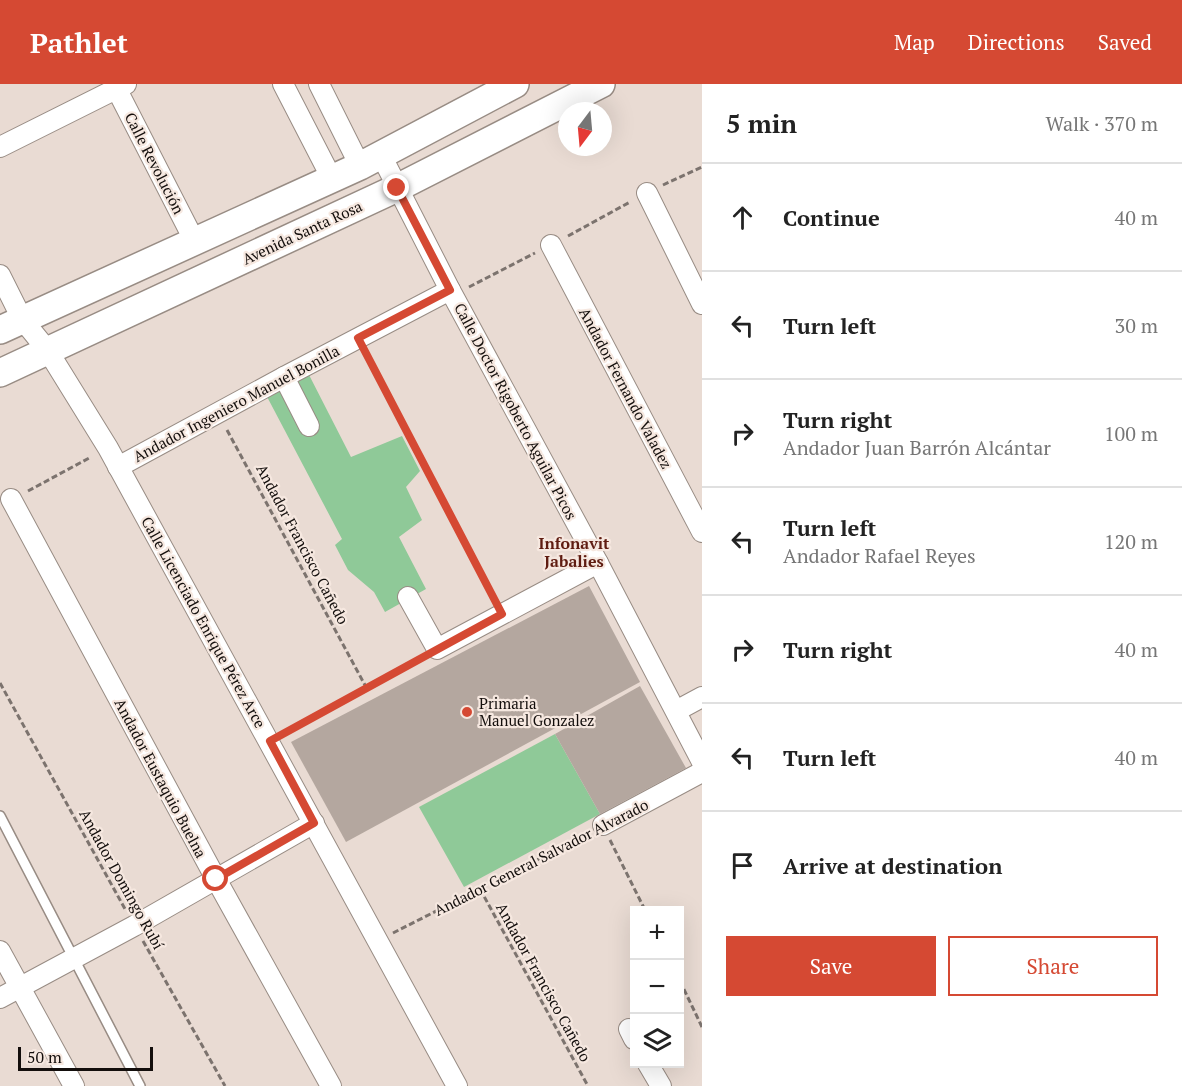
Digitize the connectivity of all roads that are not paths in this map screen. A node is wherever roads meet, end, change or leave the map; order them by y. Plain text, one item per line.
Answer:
1 (283, 84) edge
2 (319, 84) edge
3 (514, 84) edge
4 (601, 84) edge
5 (119, 86) edge
6 (0, 147) edge
7 (371, 160) junction
8 (332, 179) junction
9 (397, 188) junction
10 (647, 193) road end
11 (195, 242) junction
12 (551, 245) dead end
13 (0, 275) edge
14 (450, 290) junction
15 (702, 304) edge
16 (11, 324) edge
17 (48, 351) junction
18 (0, 373) edge
19 (284, 377) junction
20 (309, 426) dead end
21 (118, 466) junction
22 (11, 499) road end
23 (702, 532) edge
24 (598, 563) junction
25 (408, 597) dead end
26 (702, 698) edge
27 (675, 711) junction
28 (702, 762) edge
29 (702, 772) edge
30 (0, 816) edge
31 (314, 823) junction
32 (603, 825) road end
33 (216, 879) junction
34 (0, 951) edge
35 (74, 958) junction
36 (21, 987) junction
37 (0, 998) edge
38 (650, 1068) edge
39 (74, 1086) edge
40 (140, 1086) edge
41 (331, 1086) edge
42 (457, 1086) edge
43 (661, 1086) edge

1 - 8 street
2 - 7 street, Calle Doctor Rigoberto Aguilar Picos
3 - 7 main road
4 - 9 main road, Avenida Santa Rosa
5 - 6 street
5 - 11 street, Calle Revolución
7 - 8 main road
7 - 9 street, Calle Doctor Rigoberto Aguilar Picos
8 - 11 main road
9 - 14 street, Calle Doctor Rigoberto Aguilar Picos
9 - 17 main road, Avenida Santa Rosa
10 - 15 street
11 - 16 main road
12 - 23 street, Andador Fernando Valadez
13 - 16 street, Calle Licenciado Enrique Pérez Arce
14 - 19 street, Andador Ingeniero Manuel Bonilla
14 - 24 street, Calle Doctor Rigoberto Aguilar Picos
16 - 17 street, Calle Licenciado Enrique Pérez Arce
17 - 18 main road, Avenida Santa Rosa
17 - 21 street, Calle Licenciado Enrique Pérez Arce
19 - 20 street
19 - 21 street, Andador Ingeniero Manuel Bonilla
21 - 31 street, Calle Licenciado Enrique Pérez Arce
22 - 33 street, Andador Eustaquio Buelna
24 - 25 street
24 - 27 street, Calle Doctor Rigoberto Aguilar Picos
26 - 27 street
27 - 28 street, Calle Doctor Rigoberto Aguilar Picos
29 - 32 street, Andador General Salvador Alvarado
30 - 35 lane
31 - 33 street
31 - 42 street, Calle Licenciado Enrique Pérez Arce
33 - 35 street
33 - 41 street, Andador Eustaquio Buelna
34 - 36 street
35 - 36 street
35 - 40 lane
36 - 37 street
36 - 39 street
38 - 43 street

